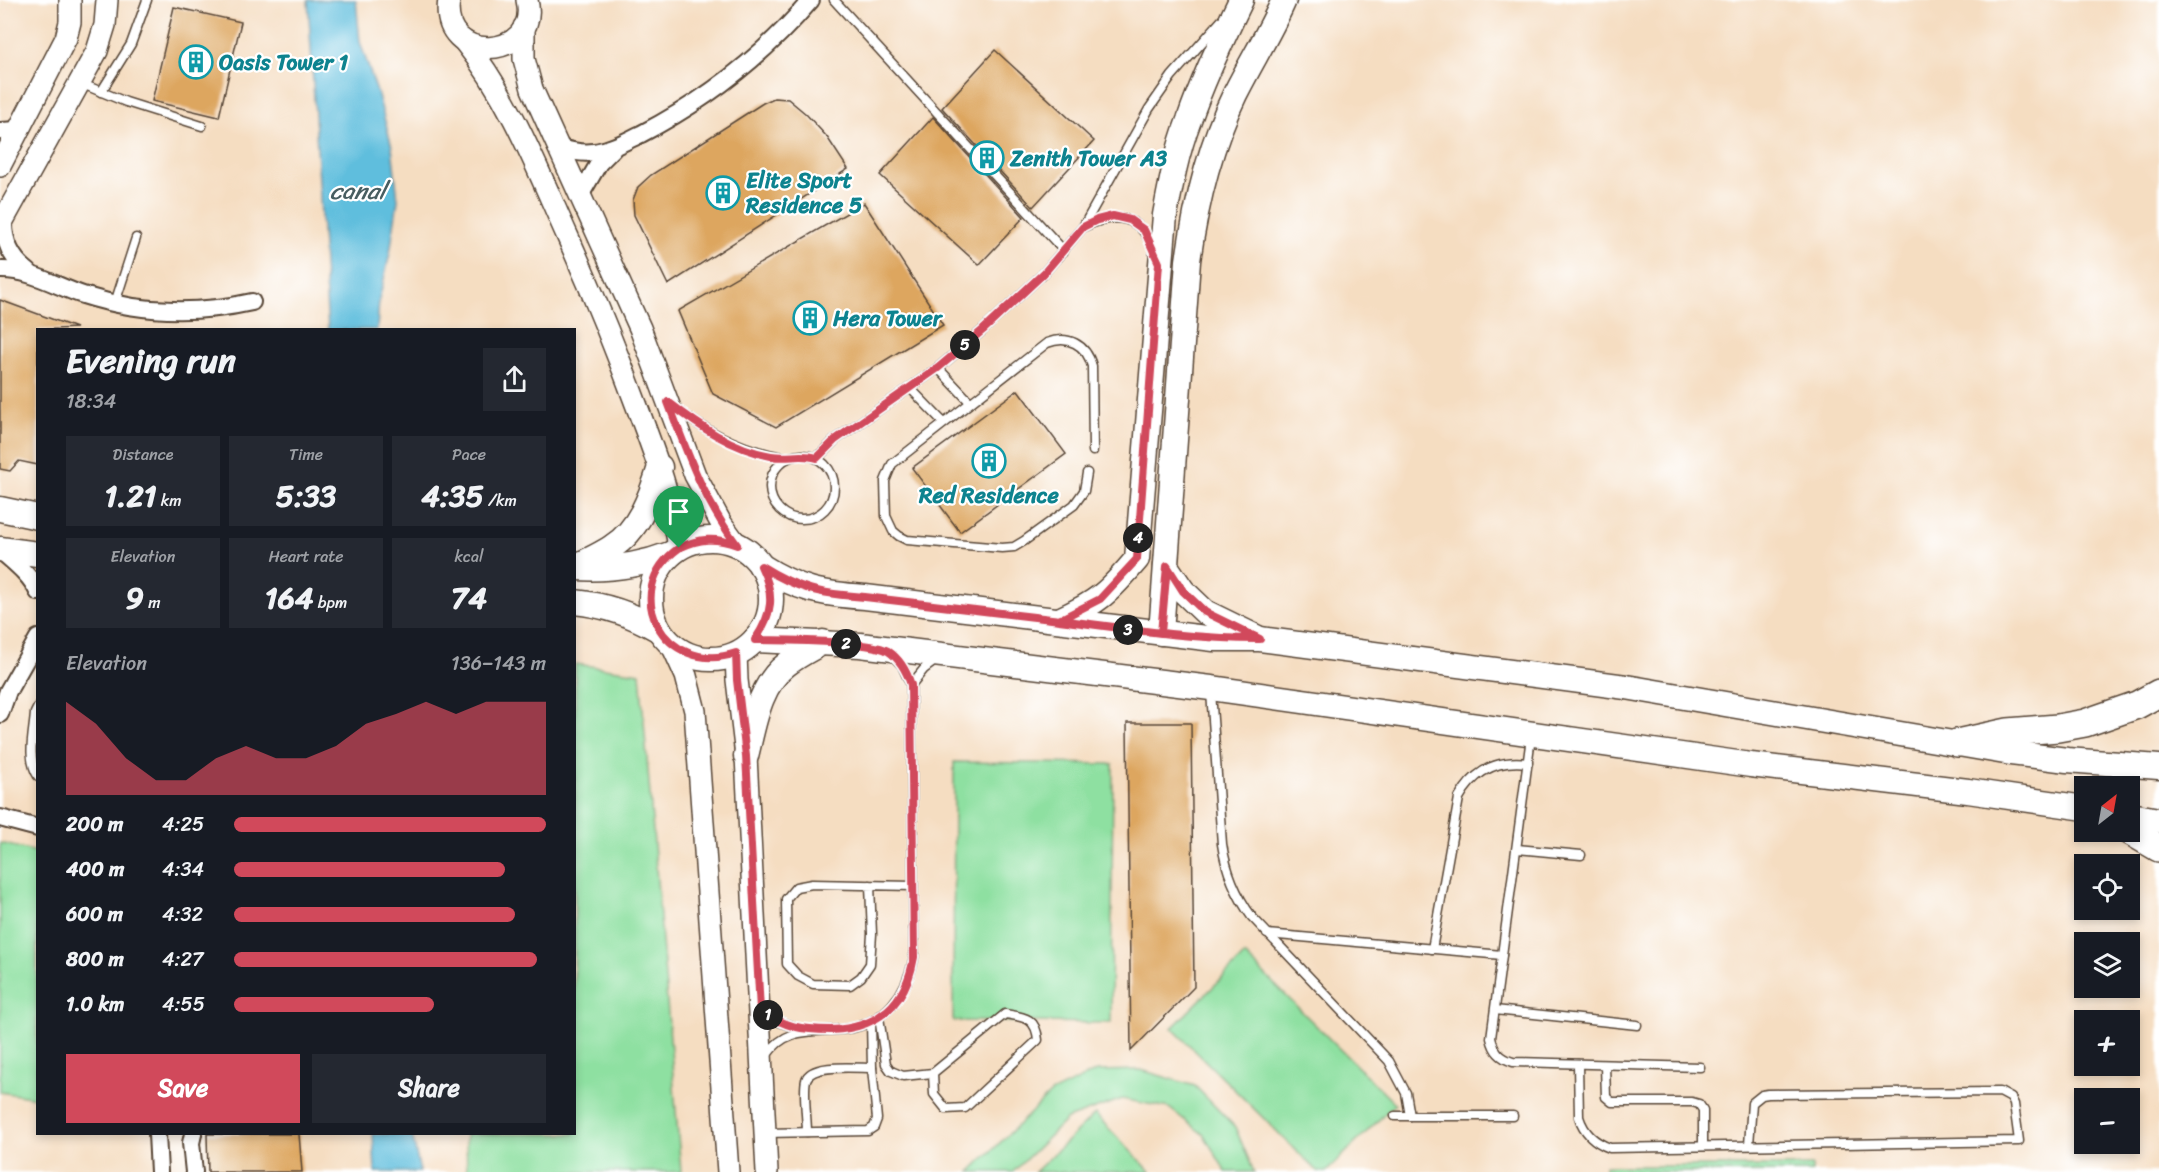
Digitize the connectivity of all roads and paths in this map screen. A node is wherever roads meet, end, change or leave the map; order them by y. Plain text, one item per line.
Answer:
1 (70, 0) edge
2 (107, 0) edge
3 (147, 0) edge
4 (449, 0) edge
5 (811, 0) edge
6 (834, 0) edge
7 (1241, 0) edge
8 (1284, 0) edge
9 (530, 10) edge
10 (464, 41) junction
11 (80, 82) junction
12 (101, 92) junction
13 (202, 126) dead end
14 (10, 131) edge
15 (616, 146) junction
16 (558, 147) junction
17 (0, 166) edge
18 (581, 194) junction
19 (2, 222) edge
20 (1083, 227) junction
21 (136, 238) dead end
22 (1064, 251) junction
23 (1159, 263) junction
24 (0, 270) edge
25 (32, 275) junction
26 (252, 302) dead end
27 (115, 303) junction
28 (938, 368) junction
29 (910, 388) junction
30 (668, 402) junction
31 (970, 402) junction
32 (944, 423) junction
33 (1093, 450) dead end
34 (817, 458) junction
35 (788, 459) junction
36 (660, 467) junction
37 (1087, 473) dead end
38 (0, 509) edge
39 (36, 517) edge
40 (737, 545) junction
41 (0, 550) edge
42 (674, 551) junction
43 (36, 554) edge
44 (761, 566) junction
45 (1167, 566) junction
46 (576, 567) edge
47 (576, 568) edge
48 (36, 588) edge
49 (576, 602) edge
50 (1059, 620) junction
51 (1161, 633) junction
52 (665, 636) junction
53 (1260, 639) junction
54 (36, 640) edge
55 (823, 642) junction
56 (745, 647) junction
57 (886, 650) junction
58 (943, 656) junction
59 (911, 685) junction
60 (1211, 688) junction
61 (2159, 693) edge
62 (36, 711) edge
63 (0, 714) edge
64 (1531, 734) junction
65 (1957, 743) junction
66 (746, 756) junction
67 (1528, 763) junction
68 (2159, 767) edge
69 (36, 773) edge
70 (2074, 806) edge
71 (2140, 817) edge
72 (0, 819) edge
73 (2159, 820) edge
74 (36, 828) edge
75 (2140, 837) edge
76 (2159, 848) edge
77 (1517, 849) junction
78 (1581, 855) dead end
79 (870, 885) junction
80 (913, 886) junction
81 (1267, 934) junction
82 (1432, 949) junction
83 (1502, 955) junction
84 (760, 1010) junction
85 (1495, 1010) junction
86 (875, 1019) junction
87 (1637, 1025) dead end
88 (807, 1030) junction
89 (763, 1061) junction
90 (1578, 1064) junction
91 (1605, 1065) junction
92 (1700, 1066) dead end
93 (872, 1068) junction
94 (933, 1073) junction
95 (1395, 1116) dead end
96 (1410, 1116) junction
97 (1513, 1116) dead end
98 (807, 1132) junction
99 (766, 1133) junction
100 (156, 1135) edge
101 (193, 1135) edge
102 (1749, 1145) junction
103 (1703, 1146) junction
104 (159, 1172) edge
105 (194, 1172) edge
106 (728, 1172) edge
107 (767, 1172) edge

1 - 14 street
2 - 11 street
3 - 12 lane
4 - 10 street
5 - 15 street
6 - 22 lane
7 - 20 lane
7 - 23 main road
8 - 45 main road
9 - 10 street
9 - 16 street
10 - 36 street
11 - 12 lane
11 - 19 street
12 - 13 lane
14 - 17 street
15 - 16 street
15 - 18 street
16 - 18 street
18 - 30 street
19 - 25 street
20 - 22 lane
20 - 23 lane
21 - 27 lane
22 - 28 lane
23 - 50 main road
24 - 25 street
25 - 27 street
26 - 27 street
28 - 29 lane
28 - 31 lane
29 - 32 lane
29 - 34 lane
30 - 35 lane
30 - 40 street
31 - 32 lane
31 - 33 lane
32 - 37 lane
34 - 35 lane
34 - 35 lane
36 - 42 street
36 - 46 main road
38 - 39 main road
40 - 42 main road
40 - 44 main road
41 - 43 main road
41 - 48 street
42 - 47 main road
42 - 52 main road
44 - 50 main road
44 - 56 main road
45 - 51 main road
45 - 53 main road
49 - 52 main road
50 - 51 main road
51 - 53 main road
52 - 56 main road
52 - 106 street
53 - 65 main road
54 - 63 street
55 - 56 main road
55 - 57 main road
55 - 66 main road
56 - 66 street
57 - 58 main road
57 - 59 lane
58 - 59 lane
58 - 60 main road
59 - 80 lane
60 - 64 main road
60 - 81 lane
61 - 65 main road
62 - 69 lane
64 - 67 lane
64 - 70 main road
65 - 68 main road
66 - 84 street
67 - 77 lane
67 - 82 lane
71 - 73 main road
72 - 74 street
75 - 76 main road
77 - 78 lane
77 - 83 lane
79 - 79 lane
79 - 80 lane
80 - 86 lane
81 - 82 lane
81 - 96 lane
82 - 83 lane
83 - 85 lane
84 - 88 lane
84 - 89 street
85 - 87 lane
85 - 90 lane
86 - 88 lane
86 - 93 lane
86 - 94 lane
88 - 89 lane
89 - 99 street
90 - 91 lane
90 - 103 lane
91 - 92 lane
91 - 103 lane
93 - 98 lane
93 - 98 lane
94 - 94 lane
95 - 96 lane
96 - 97 lane
98 - 99 lane
99 - 107 street
100 - 104 street
101 - 105 street
102 - 102 lane
102 - 103 lane

